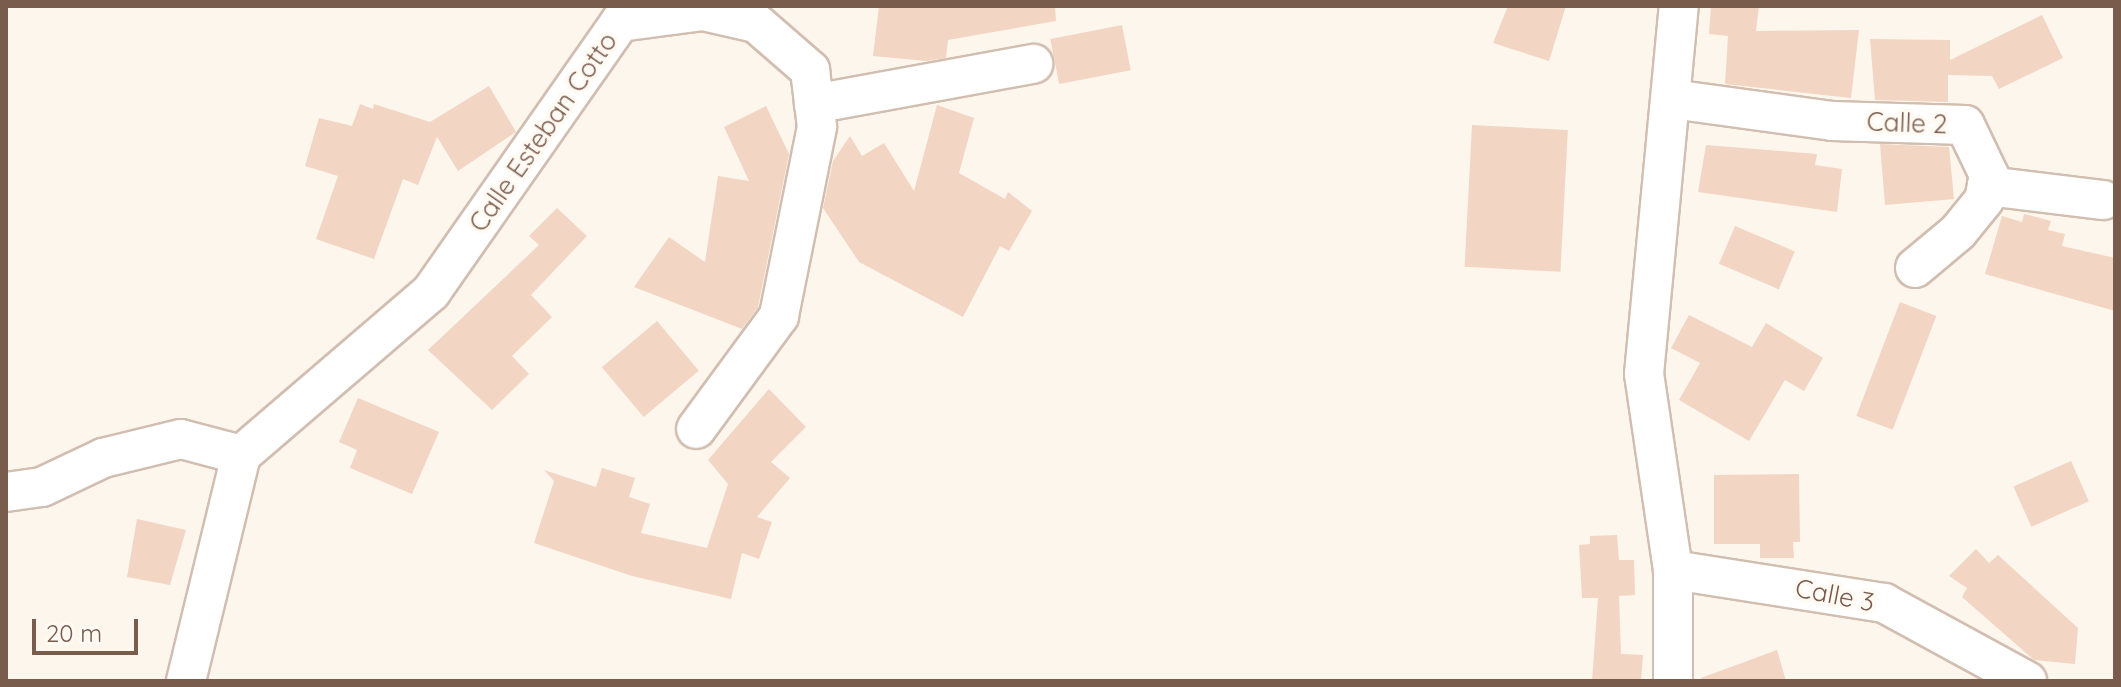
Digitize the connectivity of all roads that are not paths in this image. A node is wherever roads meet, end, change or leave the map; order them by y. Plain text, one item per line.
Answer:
1 (1679, 6) edge
2 (1033, 64) dead end
3 (1672, 99) junction
4 (814, 104) junction
5 (1987, 186) junction
6 (2103, 200) dead end
7 (1915, 268) dead end
8 (696, 429) dead end
9 (241, 455) junction
10 (6, 492) edge
11 (1673, 570) junction
12 (186, 681) edge
13 (1673, 681) edge
14 (2027, 681) edge

1 - 3 street
2 - 4 street
3 - 5 street, Calle 2
3 - 11 street
4 - 8 street, Calle Esteban Cotto
4 - 9 street, Calle Esteban Cotto
5 - 6 street
5 - 7 street
9 - 10 street
9 - 12 street
11 - 13 street
11 - 14 street, Calle 3

